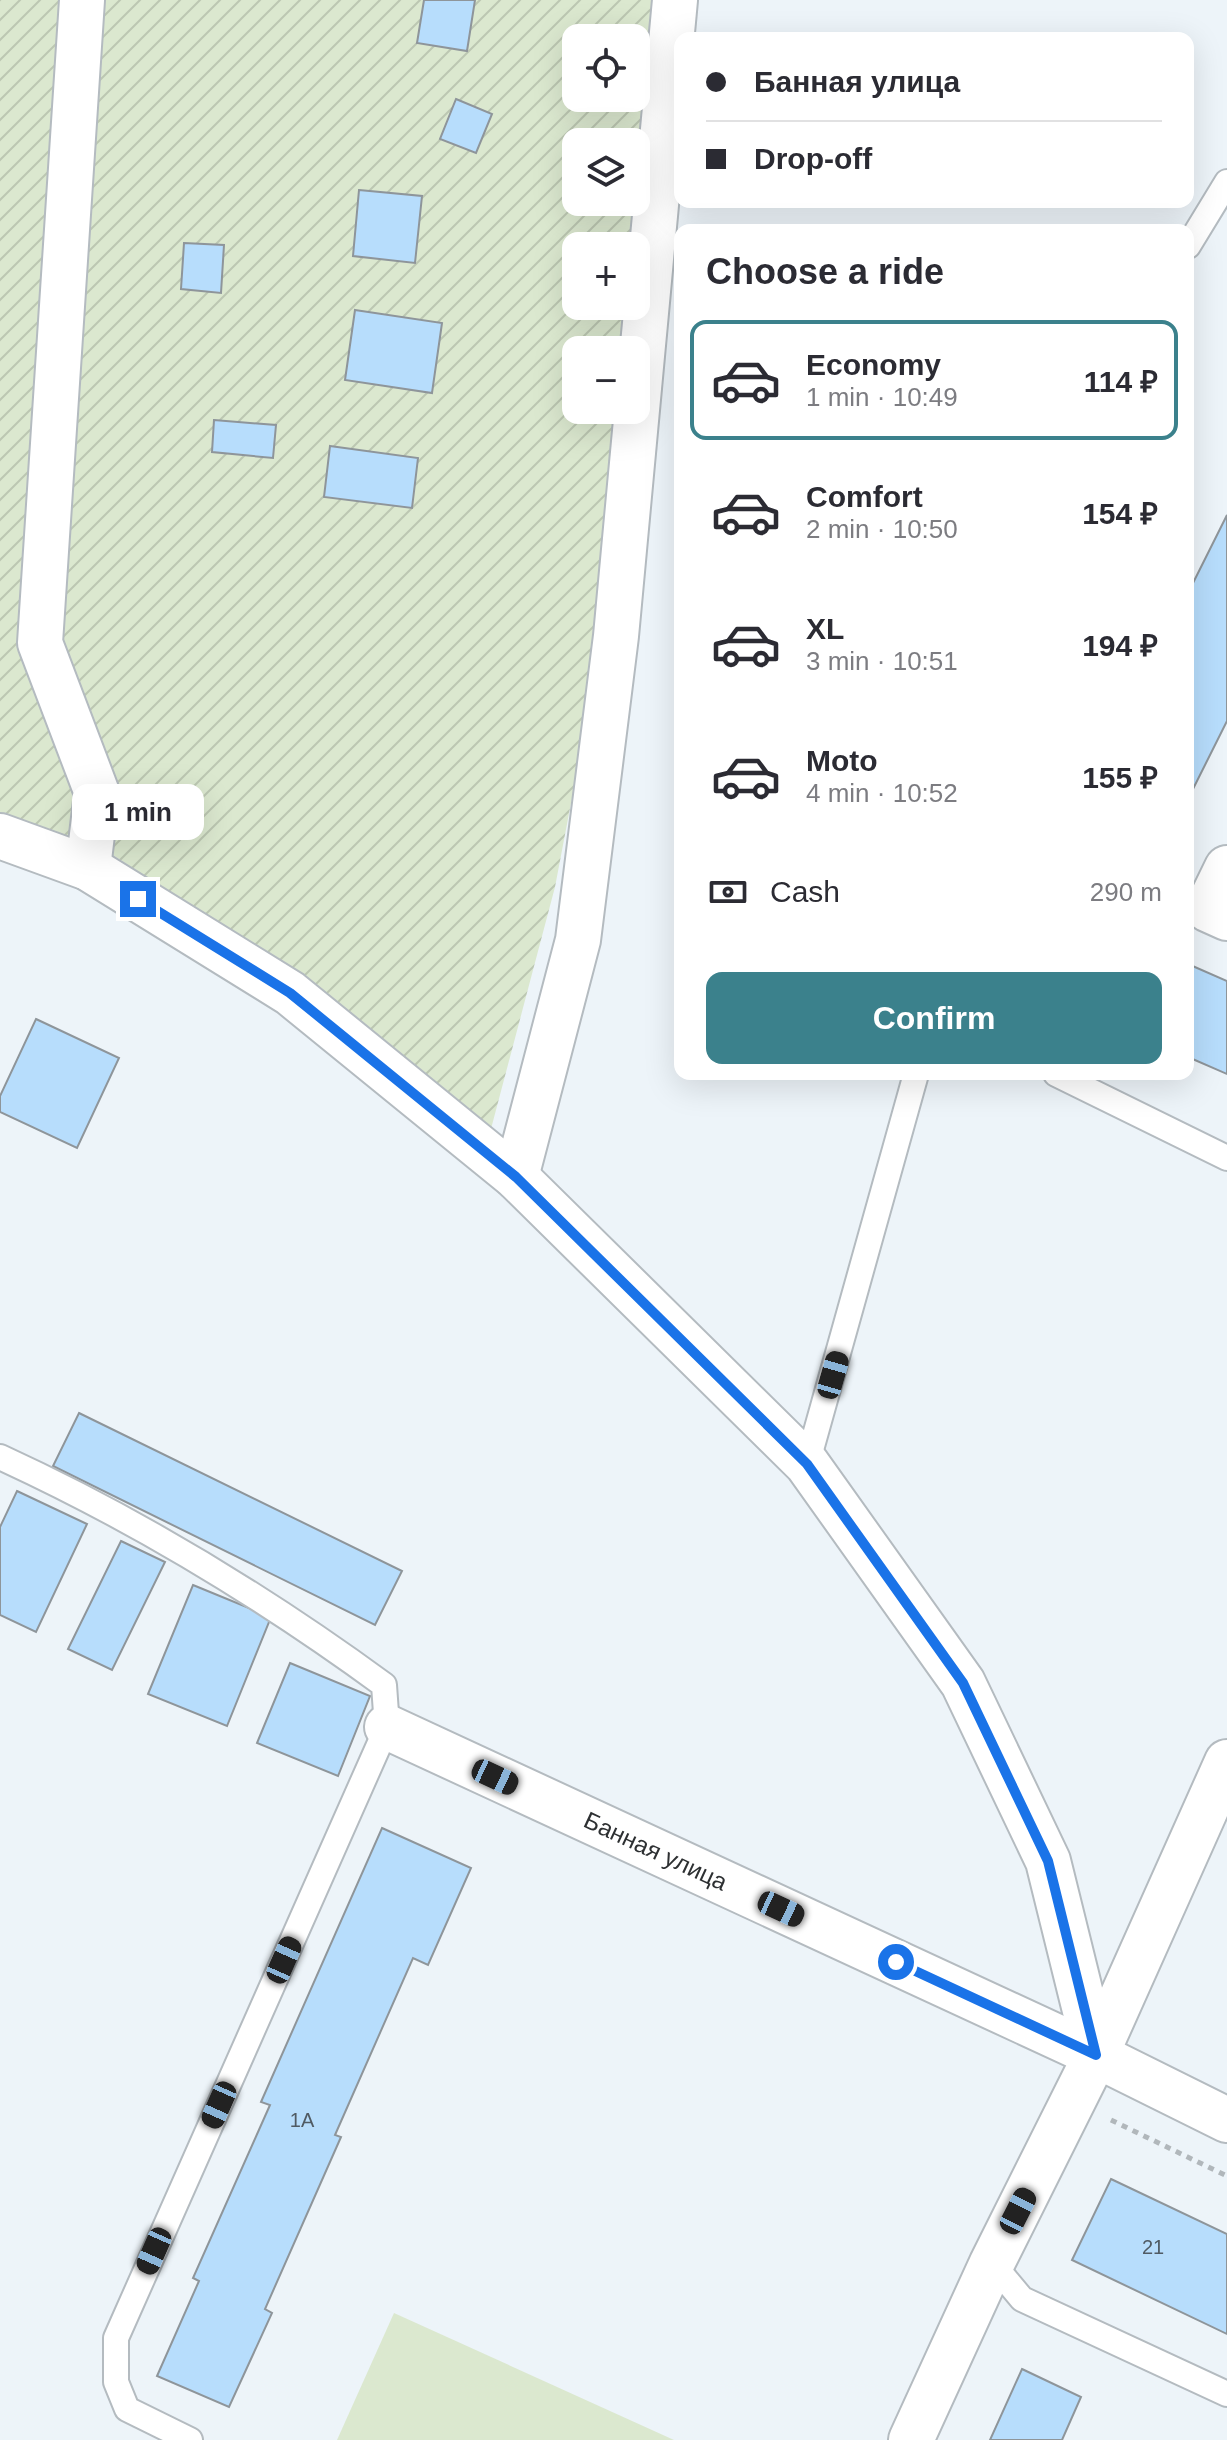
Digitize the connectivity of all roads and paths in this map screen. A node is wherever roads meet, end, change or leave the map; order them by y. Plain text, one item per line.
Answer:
1 (82, 0) edge
2 (675, 0) edge
3 (1227, 182) edge
4 (1194, 236) edge
5 (0, 836) edge
6 (88, 868) junction
7 (1227, 868) edge
8 (1207, 910) edge
9 (914, 1080) edge
10 (1068, 1080) edge
11 (1227, 1158) edge
12 (516, 1177) junction
13 (0, 1457) edge
14 (807, 1464) junction
15 (387, 1727) junction
16 (1227, 1762) edge
17 (1096, 2055) junction
18 (1105, 2116) dead end
19 (1227, 2120) edge
20 (1227, 2176) edge
21 (992, 2263) junction
22 (1227, 2394) edge
23 (190, 2440) edge
24 (911, 2440) edge

1 - 6 street
2 - 12 street
3 - 4 lane
5 - 6 street
6 - 12 street
7 - 8 street
9 - 14 lane
10 - 11 lane
12 - 14 street
13 - 15 lane
14 - 17 street
15 - 17 street, Банная улица
15 - 23 lane
16 - 17 street
17 - 19 street, Банная улица
17 - 21 street
18 - 20 path
21 - 22 lane
21 - 24 street

